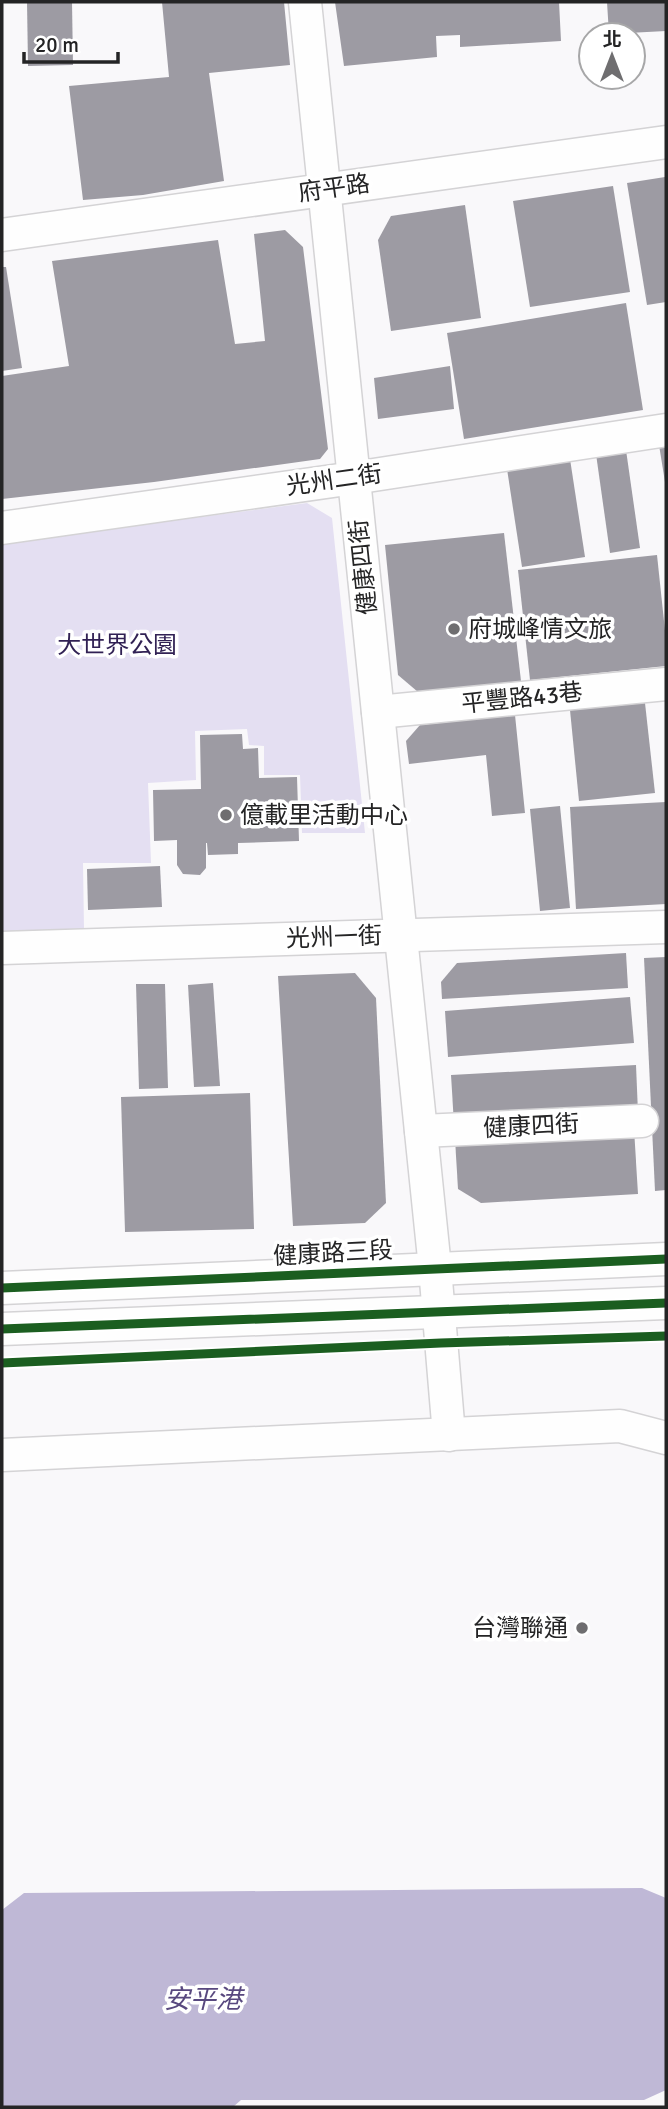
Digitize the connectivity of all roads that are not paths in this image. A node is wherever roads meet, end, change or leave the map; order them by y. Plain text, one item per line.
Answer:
1 (305, 2) edge
2 (666, 142) edge
3 (324, 190) junction
4 (2, 235) edge
5 (666, 430) edge
6 (354, 478) junction
7 (2, 527) edge
8 (666, 684) edge
9 (378, 712) junction
10 (666, 927) edge
11 (400, 935) junction
12 (2, 948) edge
13 (642, 1121) dead end
14 (421, 1132) junction
15 (666, 1259) edge
16 (435, 1268) junction
17 (2, 1288) edge
18 (666, 1303) edge
19 (439, 1311) junction
20 (4, 1329) edge
21 (449, 1435) junction
22 (666, 1438) edge
23 (2, 1455) edge

1 - 3 street, 健康四街
2 - 3 street, 府平路
3 - 4 street, 府平路
3 - 6 street, 健康四街
5 - 6 street, 光州二街
6 - 7 street, 光州二街
6 - 9 street, 健康四街
8 - 9 street, 平豐路43巷
9 - 11 street, 健康四街
10 - 11 street, 光州一街
11 - 12 street, 光州一街
11 - 14 street, 健康四街
13 - 14 street, 健康四街
14 - 16 street, 健康四街
15 - 16 street, 健康路三段
16 - 17 street, 健康路三段
16 - 19 street, 健康四街
18 - 19 street
19 - 20 street
19 - 21 street, 健康四街
21 - 22 street
21 - 23 street

